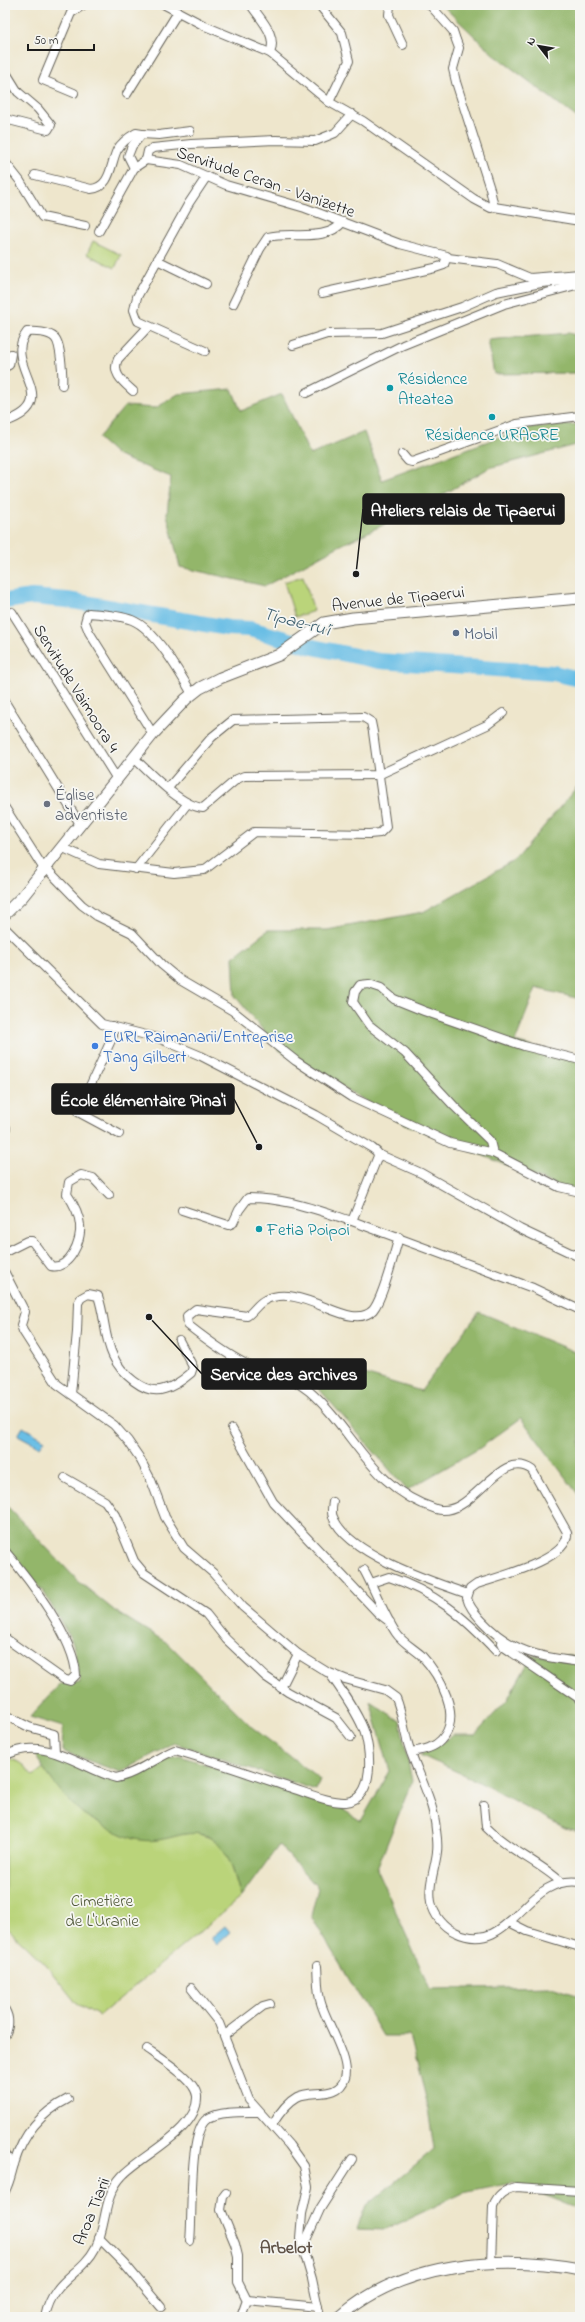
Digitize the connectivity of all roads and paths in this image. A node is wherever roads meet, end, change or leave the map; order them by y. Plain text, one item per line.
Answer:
1 (83, 5) edge
2 (165, 5) edge
3 (251, 5) edge
4 (390, 5) edge
5 (430, 5) edge
6 (320, 6) dead end
7 (178, 12) junction
8 (403, 45) dead end
9 (270, 53) junction
10 (5, 71) edge
11 (74, 93) dead end
12 (127, 94) dead end
13 (329, 102) junction
14 (352, 114) junction
15 (5, 119) edge
16 (190, 131) dead end
17 (142, 134) junction
18 (146, 160) junction
19 (5, 162) edge
20 (134, 168) junction
21 (34, 175) dead end
22 (207, 176) junction
23 (494, 207) junction
24 (580, 221) edge
25 (343, 222) junction
26 (85, 226) dead end
27 (99, 231) dead end
28 (448, 258) junction
29 (157, 260) junction
30 (580, 274) edge
31 (580, 280) edge
32 (206, 284) dead end
33 (580, 284) edge
34 (322, 293) dead end
35 (234, 304) dead end
36 (148, 327) junction
37 (293, 346) dead end
38 (205, 352) dead end
39 (11, 354) dead end
40 (5, 367) edge
41 (62, 386) dead end
42 (133, 391) dead end
43 (306, 393) dead end
44 (580, 416) edge
45 (5, 422) edge
46 (402, 454) dead end
47 (580, 598) edge
48 (12, 612) dead end
49 (192, 694) junction
50 (5, 702) edge
51 (503, 713) dead end
52 (153, 734) junction
53 (134, 758) junction
54 (378, 775) junction
55 (117, 779) junction
56 (168, 788) junction
57 (188, 803) junction
58 (5, 808) edge
59 (80, 824) junction
60 (61, 847) junction
61 (44, 868) junction
62 (136, 869) junction
63 (5, 914) edge
64 (5, 928) edge
65 (112, 1026) junction
66 (580, 1060) edge
67 (119, 1134) dead end
68 (493, 1153) junction
69 (378, 1154) junction
70 (580, 1192) edge
71 (109, 1195) dead end
72 (182, 1210) dead end
73 (352, 1221) junction
74 (399, 1237) junction
75 (5, 1252) edge
76 (575, 1255) dead end
77 (5, 1273) edge
78 (580, 1310) edge
79 (179, 1340) dead end
80 (71, 1394) junction
81 (232, 1429) dead end
82 (65, 1478) dead end
83 (333, 1502) dead end
84 (5, 1551) edge
85 (364, 1570) dead end
86 (371, 1583) junction
87 (468, 1594) junction
88 (390, 1622) junction
89 (5, 1638) edge
90 (500, 1639) junction
91 (496, 1652) dead end
92 (298, 1654) junction
93 (580, 1662) edge
94 (330, 1674) junction
95 (281, 1688) junction
96 (580, 1699) edge
97 (5, 1715) edge
98 (351, 1737) dead end
99 (55, 1752) junction
100 (411, 1752) junction
101 (5, 1756) edge
102 (484, 1805) dead end
103 (561, 1882) junction
104 (580, 1882) edge
105 (510, 1922) junction
106 (580, 1948) edge
107 (317, 1966) dead end
108 (191, 1988) dead end
109 (270, 2004) dead end
110 (5, 2010) edge
111 (5, 2035) edge
112 (225, 2036) junction
113 (147, 2049) dead end
114 (68, 2099) dead end
115 (258, 2112) junction
116 (272, 2124) junction
117 (5, 2154) edge
118 (352, 2159) dead end
119 (14, 2164) junction
120 (5, 2191) edge
121 (580, 2191) edge
122 (226, 2193) dead end
123 (99, 2238) junction
124 (190, 2241) dead end
125 (302, 2249) junction
126 (491, 2263) junction
127 (580, 2269) edge
128 (247, 2300) junction
129 (161, 2307) dead end
130 (318, 2307) junction
131 (344, 2316) edge
132 (45, 2317) edge
133 (241, 2317) edge
134 (320, 2317) edge

1 - 11 street
2 - 7 street
3 - 9 street
4 - 8 street
5 - 23 street
6 - 13 street
7 - 9 street
7 - 12 street
9 - 13 street
10 - 15 street
13 - 14 street
14 - 18 street, Servitude Ceran - Vanizette
14 - 23 street
16 - 17 street
17 - 20 street
17 - 21 street
18 - 20 street
18 - 22 street, Servitude Ceran - Vanizette
19 - 26 street
20 - 27 street
22 - 25 street, Servitude Ceran - Vanizette
22 - 29 street
23 - 24 street
25 - 28 street, Servitude Ceran - Vanizette
25 - 35 street
28 - 30 street, Servitude Ceran - Vanizette
28 - 34 street
29 - 32 street
29 - 36 street
31 - 37 street
33 - 43 street
36 - 38 street
36 - 42 street
39 - 40 street
41 - 45 street
44 - 46 street
47 - 49 main road, Avenue de Tipaerui
48 - 55 street, Servitude Vaimoora 4
49 - 52 main road, Avenue de Tipaerui
49 - 52 street
50 - 59 street
51 - 54 street
52 - 53 main road, Avenue de Tipaerui
53 - 55 main road, Avenue de Tipaerui
53 - 56 street
54 - 56 street
54 - 57 street
54 - 62 street
55 - 59 main road, Avenue de Tipaerui
56 - 57 street
57 - 62 street
58 - 61 street
59 - 60 main road, Avenue de Tipaerui
60 - 61 main road, Avenue de Tipaerui
60 - 62 street
61 - 63 main road, Avenue de Tipaerui
61 - 68 street
64 - 65 street
65 - 67 street
65 - 69 street
66 - 68 street
68 - 70 street
69 - 73 street
69 - 76 street
71 - 75 street
72 - 73 street
73 - 74 street
74 - 78 street
74 - 87 street
77 - 80 street
79 - 80 street
80 - 92 street
81 - 88 street
82 - 95 street
83 - 87 street
84 - 89 street
85 - 86 street
86 - 88 street
86 - 91 street
87 - 90 street
88 - 100 street
90 - 93 street
90 - 96 street
92 - 94 street
92 - 95 street
94 - 99 street
94 - 100 street
95 - 98 street
97 - 99 street
99 - 101 street
100 - 105 street
102 - 103 street
103 - 104 street
103 - 105 street
105 - 106 street
107 - 116 street
108 - 112 street
109 - 112 street
110 - 111 street
112 - 115 street
113 - 123 street, Aroa Tiarii
114 - 119 street
115 - 116 street
115 - 124 street
116 - 125 street
117 - 119 street
118 - 125 street
119 - 120 street
121 - 126 street
122 - 128 street
123 - 129 street
123 - 132 street, Aroa Tiarii
125 - 130 street
126 - 127 main road
126 - 131 main road
128 - 130 street
128 - 133 street
130 - 134 street

